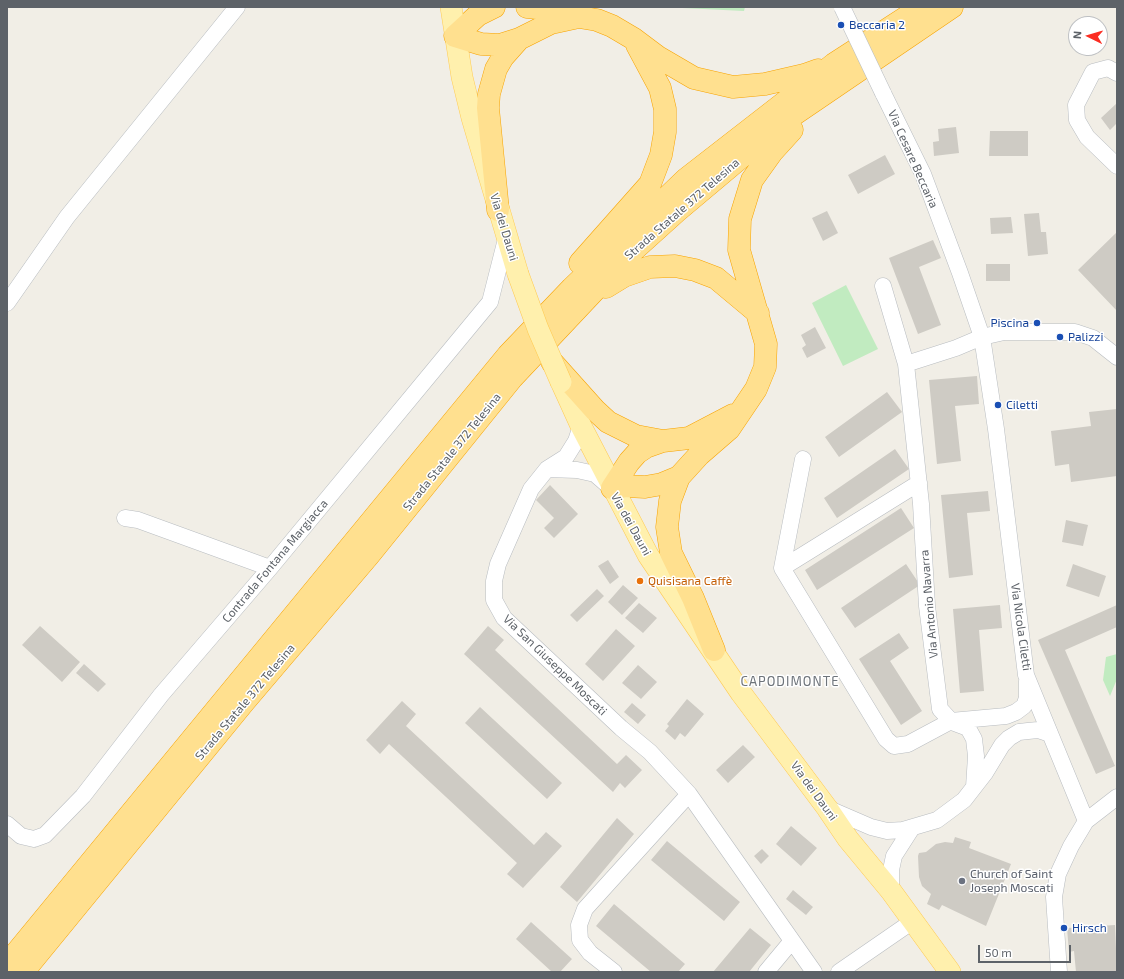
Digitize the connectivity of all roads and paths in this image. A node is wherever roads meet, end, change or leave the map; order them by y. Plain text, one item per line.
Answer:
1 (237, 7) edge
2 (451, 7) edge
3 (494, 7) edge
4 (527, 7) edge
5 (842, 7) edge
6 (922, 7) edge
7 (952, 7) edge
8 (580, 17) junction
9 (455, 36) junction
10 (519, 38) junction
11 (634, 39) junction
12 (834, 64) junction
13 (1117, 73) edge
14 (812, 101) junction
15 (1117, 166) edge
16 (498, 210) junction
17 (506, 239) junction
18 (883, 286) dead end
19 (582, 292) junction
20 (7, 303) edge
21 (758, 313) junction
22 (982, 337) junction
23 (1117, 357) edge
24 (906, 364) junction
25 (557, 372) junction
26 (739, 412) junction
27 (580, 426) junction
28 (663, 441) junction
29 (803, 459) dead end
30 (547, 469) junction
31 (680, 477) junction
32 (919, 483) junction
33 (612, 488) junction
34 (125, 518) dead end
35 (270, 568) junction
36 (782, 568) junction
37 (714, 650) junction
38 (1026, 675) junction
39 (951, 721) junction
40 (1054, 741) junction
41 (974, 787) junction
42 (689, 794) junction
43 (1117, 797) edge
44 (827, 808) junction
45 (1086, 821) junction
46 (7, 824) edge
47 (912, 828) junction
48 (891, 891) junction
49 (913, 921) junction
50 (791, 942) junction
51 (935, 950) junction
52 (7, 964) edge
53 (24, 972) edge
54 (614, 972) edge
55 (766, 972) edge
56 (814, 972) edge
57 (838, 972) edge
58 (950, 972) edge
59 (964, 972) edge
60 (1059, 972) edge

1 - 20 street
2 - 9 main road, Via dei Dauni
3 - 9 highway
4 - 8 highway
5 - 22 street, Via Cesare Beccaria, bridge
6 - 12 highway, Strada Statale 372 Telesina
7 - 14 highway, Strada Statale 372 Telesina
8 - 10 highway
8 - 11 highway
9 - 10 highway
9 - 16 main road, Via dei Dauni
10 - 16 highway
11 - 12 highway
11 - 19 highway
12 - 19 highway, Strada Statale 372 Telesina
13 - 15 street
14 - 19 highway, Strada Statale 372 Telesina
14 - 21 highway
16 - 17 main road, Via dei Dauni
17 - 25 main road, Via dei Dauni, bridge
17 - 35 street, Contrada Fontana Margiacca
18 - 24 street, Via Antonio Navarra
19 - 21 highway
19 - 52 highway, Strada Statale 372 Telesina
19 - 53 highway, Strada Statale 372 Telesina
21 - 26 highway
22 - 23 street
22 - 24 street
22 - 38 street, Via Nicola Ciletti
24 - 32 street, Via Antonio Navarra
25 - 27 main road, Via dei Dauni
25 - 28 highway
26 - 28 highway
26 - 31 highway
27 - 30 street, Via San Giuseppe Moscati
27 - 33 main road, Via dei Dauni
28 - 33 highway
29 - 36 street
30 - 33 street
30 - 42 street, Via San Giuseppe Moscati
31 - 33 highway
31 - 37 highway
32 - 36 street
32 - 39 street, Via Antonio Navarra
33 - 37 main road, Via dei Dauni
34 - 35 street
35 - 46 street, Contrada Fontana Margiacca
36 - 39 street
37 - 44 main road, Via dei Dauni
38 - 39 street
38 - 40 street, Via Nicola Ciletti
39 - 41 street
40 - 41 street
40 - 45 street, Via Nicola Ciletti
41 - 47 street
42 - 50 street, Via San Giuseppe Moscati
42 - 54 street
43 - 45 street
44 - 47 street
44 - 48 main road, Via dei Dauni
45 - 60 street
47 - 48 street
48 - 49 main road, Via dei Dauni
49 - 51 main road, Via dei Dauni
49 - 57 street
50 - 55 street
50 - 56 street, Via San Giuseppe Moscati
51 - 58 main road, Via dei Dauni
51 - 59 main road

